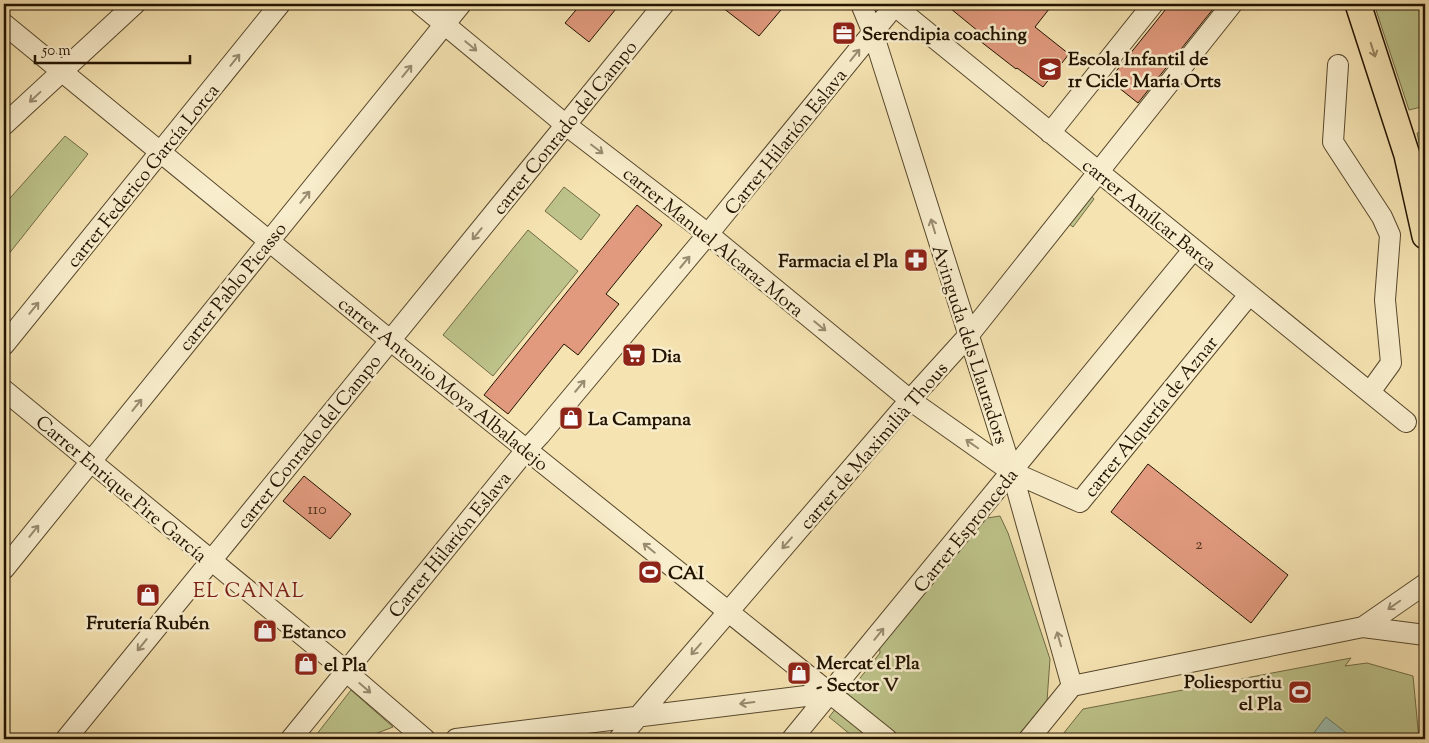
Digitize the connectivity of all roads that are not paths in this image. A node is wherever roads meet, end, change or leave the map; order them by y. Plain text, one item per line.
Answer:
1 (135, 4) edge
2 (280, 4) edge
3 (420, 4) edge
4 (461, 4) edge
5 (664, 4) edge
6 (861, 4) edge
7 (1153, 4) edge
8 (1232, 4) edge
9 (1358, 4) edge
10 (896, 5) edge
11 (4, 24) edge
12 (445, 24) junction
13 (873, 33) junction
14 (1338, 65) dead end
15 (62, 71) junction
16 (4, 125) edge
17 (566, 125) junction
18 (1050, 133) junction
19 (161, 152) junction
20 (1099, 172) junction
21 (708, 234) junction
22 (1425, 236) edge
23 (269, 241) junction
24 (1193, 250) junction
25 (1249, 294) junction
26 (968, 336) junction
27 (391, 341) junction
28 (4, 345) edge
29 (4, 390) edge
30 (1370, 392) junction
31 (910, 400) junction
32 (1406, 422) dead end
33 (526, 450) junction
34 (91, 461) junction
35 (1012, 472) junction
36 (211, 561) junction
37 (4, 569) edge
38 (1425, 584) edge
39 (728, 612) junction
40 (1363, 627) junction
41 (1425, 635) edge
42 (346, 671) junction
43 (1072, 686) junction
44 (830, 693) junction
45 (788, 698) junction
46 (638, 717) junction
47 (777, 718) dead end
48 (66, 739) edge
49 (291, 739) edge
50 (424, 739) edge
51 (456, 739) edge
52 (619, 739) edge
53 (792, 739) edge
54 (887, 739) edge
55 (1029, 739) edge

1 - 15 street
19 -> 2 street, carrer Federico García Lorca
3 - 12 street, carrer Manuel Alcaraz Mora
4 - 12 street, carrer Pablo Picasso
5 - 17 street, carrer Conrado del Campo
6 - 13 street, Avinguda dels Llauradors
7 - 18 street
8 - 20 street, carrer de Maximilià Thous
9 -> 22 main road
10 - 13 street, Carrer Hilarión Eslava
10 - 18 street, carrer Amílcar Barca
11 - 15 street, carrer Antonio Moya Albaladejo
12 -> 17 street, carrer Manuel Alcaraz Mora
23 -> 12 street, carrer Pablo Picasso
21 -> 13 street, Carrer Hilarión Eslava
26 -> 13 street, Avinguda dels Llauradors
14 - 30 street
15 -> 16 street
15 - 19 street, carrer Antonio Moya Albaladejo
17 -> 21 street, carrer Manuel Alcaraz Mora
17 -> 27 street, carrer Conrado del Campo
18 - 20 street, carrer Amílcar Barca
19 - 23 street, carrer Antonio Moya Albaladejo
28 -> 19 street, carrer Federico García Lorca
20 - 24 street, carrer Amílcar Barca
20 - 26 street, carrer de Maximilià Thous
21 -> 31 street, carrer Manuel Alcaraz Mora
33 -> 21 street, Carrer Hilarión Eslava
23 - 27 street, carrer Antonio Moya Albaladejo
34 -> 23 street, carrer Pablo Picasso
24 - 25 street, carrer Amílcar Barca
24 - 35 street, Carrer Espronceda
25 - 30 street, carrer Amílcar Barca
25 - 35 street, carrer Alquería de Aznar
26 - 31 street, carrer de Maximilià Thous
26 - 35 street, Avinguda dels Llauradors
27 - 33 street, carrer Antonio Moya Albaladejo
27 - 36 street, carrer Conrado del Campo
29 - 34 street, Carrer Enrique Pire García
30 - 32 street, carrer Amílcar Barca
35 -> 31 street, carrer Manuel Alcaraz Mora
31 -> 39 street, carrer de Maximilià Thous
39 -> 33 street, carrer Antonio Moya Albaladejo
33 - 42 street, Carrer Hilarión Eslava
34 - 36 street, Carrer Enrique Pire García
37 -> 34 street, carrer Pablo Picasso
43 -> 35 street, Avinguda dels Llauradors
44 -> 35 street, Carrer Espronceda
36 - 42 street, Carrer Enrique Pire García
36 -> 48 street, carrer Conrado del Campo
38 -> 40 street
39 - 44 street, carrer Antonio Moya Albaladejo
39 -> 46 street, carrer de Maximilià Thous
40 - 41 street
40 - 43 street
42 - 49 street, Carrer Hilarión Eslava
42 -> 50 street, Carrer Enrique Pire García
43 - 55 street
44 - 45 street
44 - 53 street, Carrer Espronceda
44 - 54 street, carrer Antonio Moya Albaladejo
45 -> 46 street
45 - 47 street
46 - 51 street
46 - 52 street, carrer de Maximilià Thous

